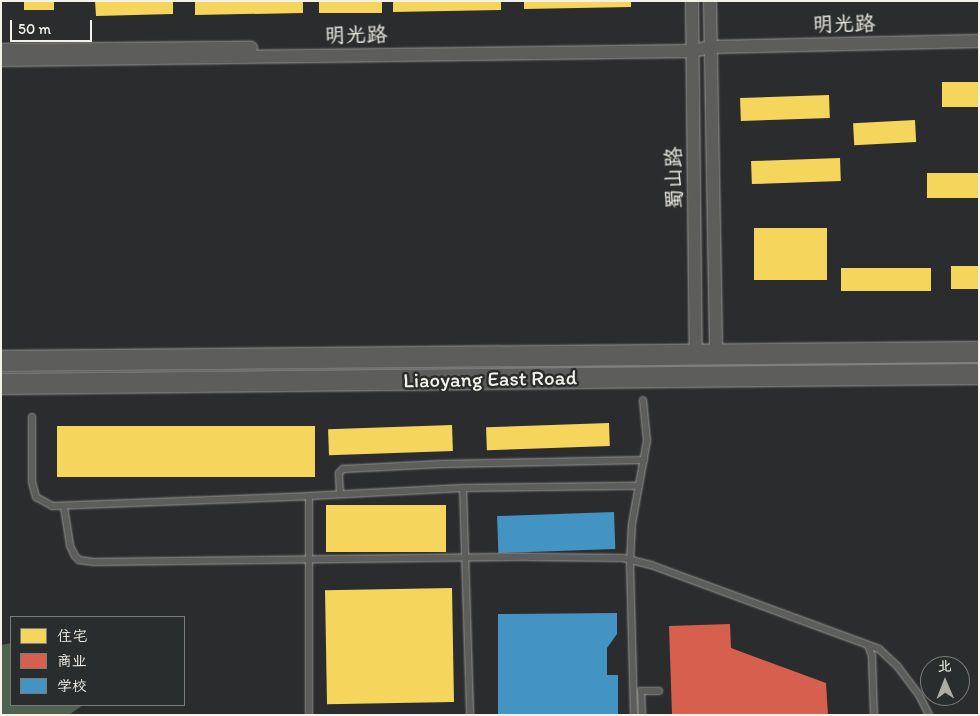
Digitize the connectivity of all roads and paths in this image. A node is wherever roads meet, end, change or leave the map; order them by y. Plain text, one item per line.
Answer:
1 (692, 1) edge
2 (710, 1) edge
3 (979, 41) edge
4 (693, 47) junction
5 (711, 47) junction
6 (1, 50) edge
7 (1, 60) edge
8 (979, 352) edge
9 (706, 355) junction
10 (1, 361) edge
11 (979, 374) edge
12 (1, 384) edge
13 (643, 400) dead end
14 (32, 417) dead end
15 (644, 460) junction
16 (639, 486) junction
17 (463, 488) junction
18 (340, 494) junction
19 (309, 496) junction
20 (64, 507) junction
21 (465, 558) junction
22 (309, 560) junction
23 (630, 562) junction
24 (868, 645) junction
25 (659, 692) dead end
26 (309, 715) edge
27 (470, 715) edge
28 (634, 715) edge
29 (642, 715) edge
30 (874, 715) edge
31 (928, 715) edge

1 - 4 street, 蜀山路
2 - 5 street, 蜀山路
3 - 5 street, 明光路
4 - 5 street, 明光路
4 - 6 street, 明光路
4 - 7 street, 明光路
4 - 9 street, 蜀山路
5 - 9 street, 蜀山路
8 - 9 main road, Liaoyang East Road
9 - 10 main road, Liaoyang East Road
11 - 12 main road, Liaoyang East Road
13 - 15 lane
14 - 20 lane
15 - 16 lane
15 - 18 lane
16 - 17 lane
16 - 23 lane
17 - 18 lane
17 - 21 lane
18 - 19 lane
19 - 20 lane
19 - 22 lane
20 - 22 lane
21 - 22 lane
21 - 23 lane
21 - 27 lane
22 - 26 lane
23 - 24 lane
23 - 28 lane
24 - 30 lane
24 - 31 lane
25 - 29 lane

